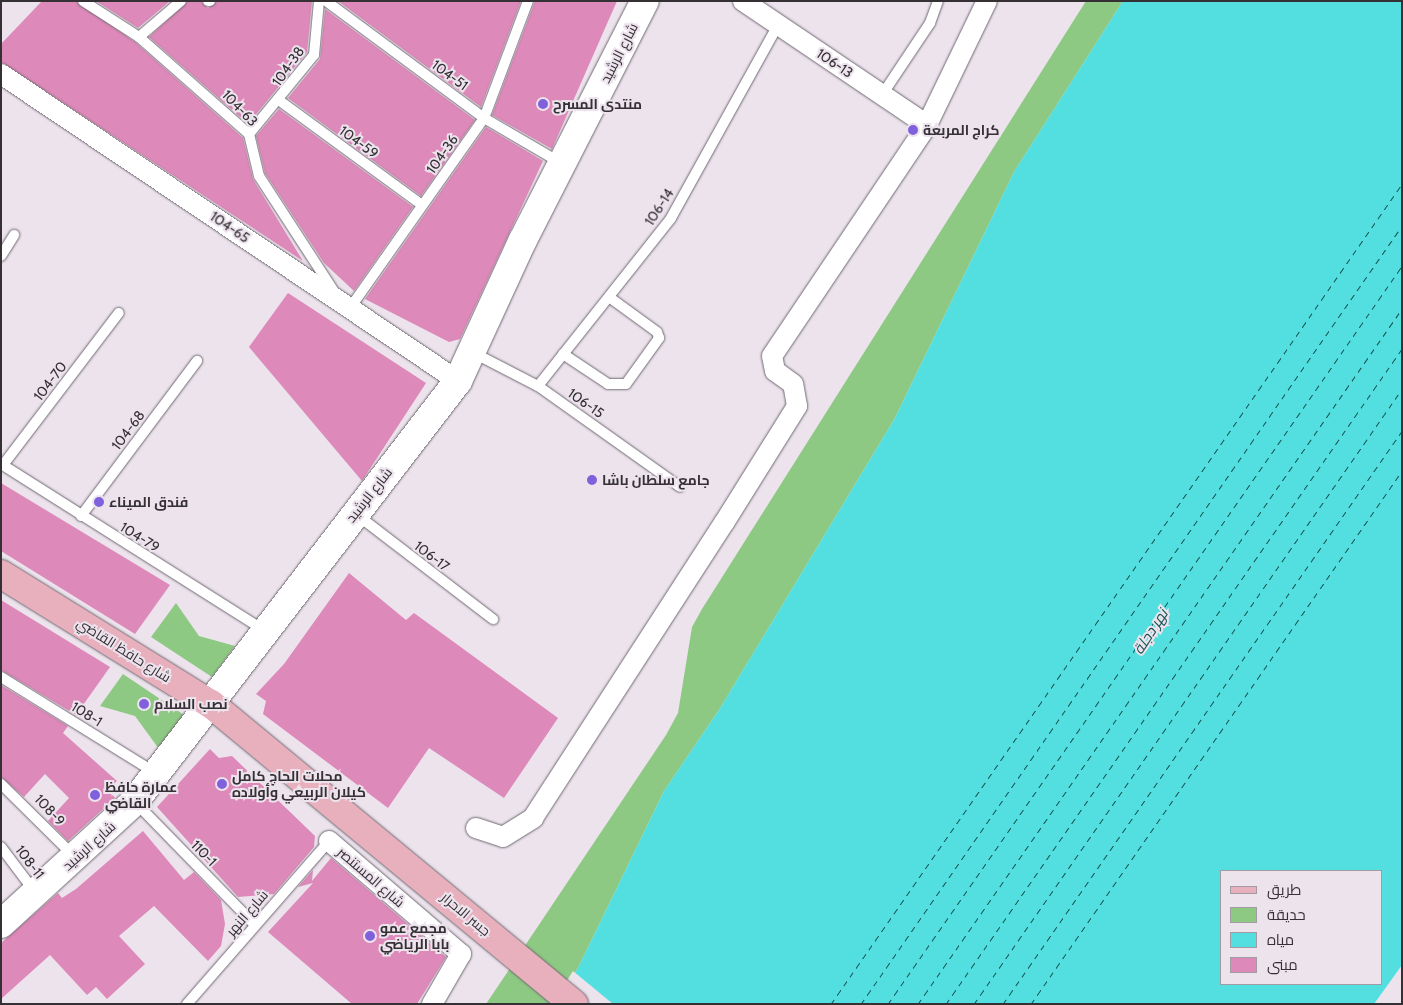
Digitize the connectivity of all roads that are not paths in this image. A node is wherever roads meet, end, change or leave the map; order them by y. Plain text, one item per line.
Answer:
1 (83, 1) edge
2 (181, 1) edge
3 (318, 1) edge
4 (326, 1) edge
5 (528, 1) edge
6 (645, 1) edge
7 (743, 1) edge
8 (938, 1) edge
9 (987, 1) edge
10 (778, 25) junction
11 (139, 37) junction
12 (1, 74) edge
13 (882, 95) junction
14 (280, 101) junction
15 (484, 118) junction
16 (927, 125) junction
17 (249, 134) junction
18 (562, 164) junction
19 (422, 205) junction
20 (14, 235) dead end
21 (1, 256) edge
22 (609, 298) junction
23 (346, 305) junction
24 (119, 313) dead end
25 (471, 351) junction
26 (563, 354) junction
27 (197, 360) dead end
28 (458, 381) junction
29 (538, 386) junction
30 (2, 465) edge
31 (680, 487) dead end
32 (355, 514) junction
33 (81, 516) junction
34 (1, 574) edge
35 (493, 619) dead end
36 (265, 632) junction
37 (1, 677) edge
38 (210, 704) junction
39 (157, 774) junction
40 (1, 784) edge
41 (135, 802) junction
42 (360, 824) joint
43 (476, 828) dead end
44 (329, 841) joint
45 (1, 847) edge
46 (76, 858) junction
47 (36, 894) junction
48 (1, 924) edge
49 (254, 924) junction
50 (187, 1004) edge
51 (432, 1004) edge
52 (574, 1004) edge

1 - 11 lane, 104-63
2 - 11 lane
3 - 14 lane, 104-38
4 - 15 lane, 104-51
5 - 15 lane, 104-36
6 - 18 main road, شارع الرشيد
7 - 10 street, 106-13
8 - 13 lane
9 - 16 street
10 - 13 street, 106-13
10 - 22 lane, 106-14
11 - 17 lane, 104-63
12 - 23 street, 104-65
13 - 16 street, 106-13
14 - 17 lane, 104-38
14 - 19 lane, 104-59
15 - 18 lane, 104-51
15 - 19 lane, 104-36
16 - 43 street
17 - 23 lane, 104-63
18 - 25 main road, شارع الرشيد
19 - 23 lane, 104-36
20 - 21 lane
22 - 26 lane, 106-14
22 - 26 lane
23 - 28 street, 104-65
24 - 30 lane, 104-70
25 - 28 main road, شارع الرشيد
25 - 29 lane, 106-15
26 - 29 lane, 106-14
27 - 33 lane, 104-68
28 - 32 main road, شارع الرشيد
29 - 31 lane, 106-15
30 - 33 lane, 104-79
32 - 35 lane, 106-17
32 - 36 main road, شارع الرشيد
33 - 36 lane, 104-79
34 - 38 main road, شارع حافظ القاضي
36 - 38 main road, شارع الرشيد
37 - 39 lane, 108-1
38 - 39 main road, شارع الرشيد
38 - 42 main road, شارع حافظ القاضي
39 - 41 main road, شارع الرشيد
40 - 46 lane, 108-9
41 - 46 main road, شارع الرشيد
41 - 49 lane, 110-1
42 - 52 main road, جسر الاحرار
44 - 49 lane, شارع النهر
44 - 51 street, شارع المستنصر
45 - 47 lane, 108-11
46 - 47 main road, شارع الرشيد
47 - 48 main road, شارع الرشيد
49 - 50 lane, شارع النهر

